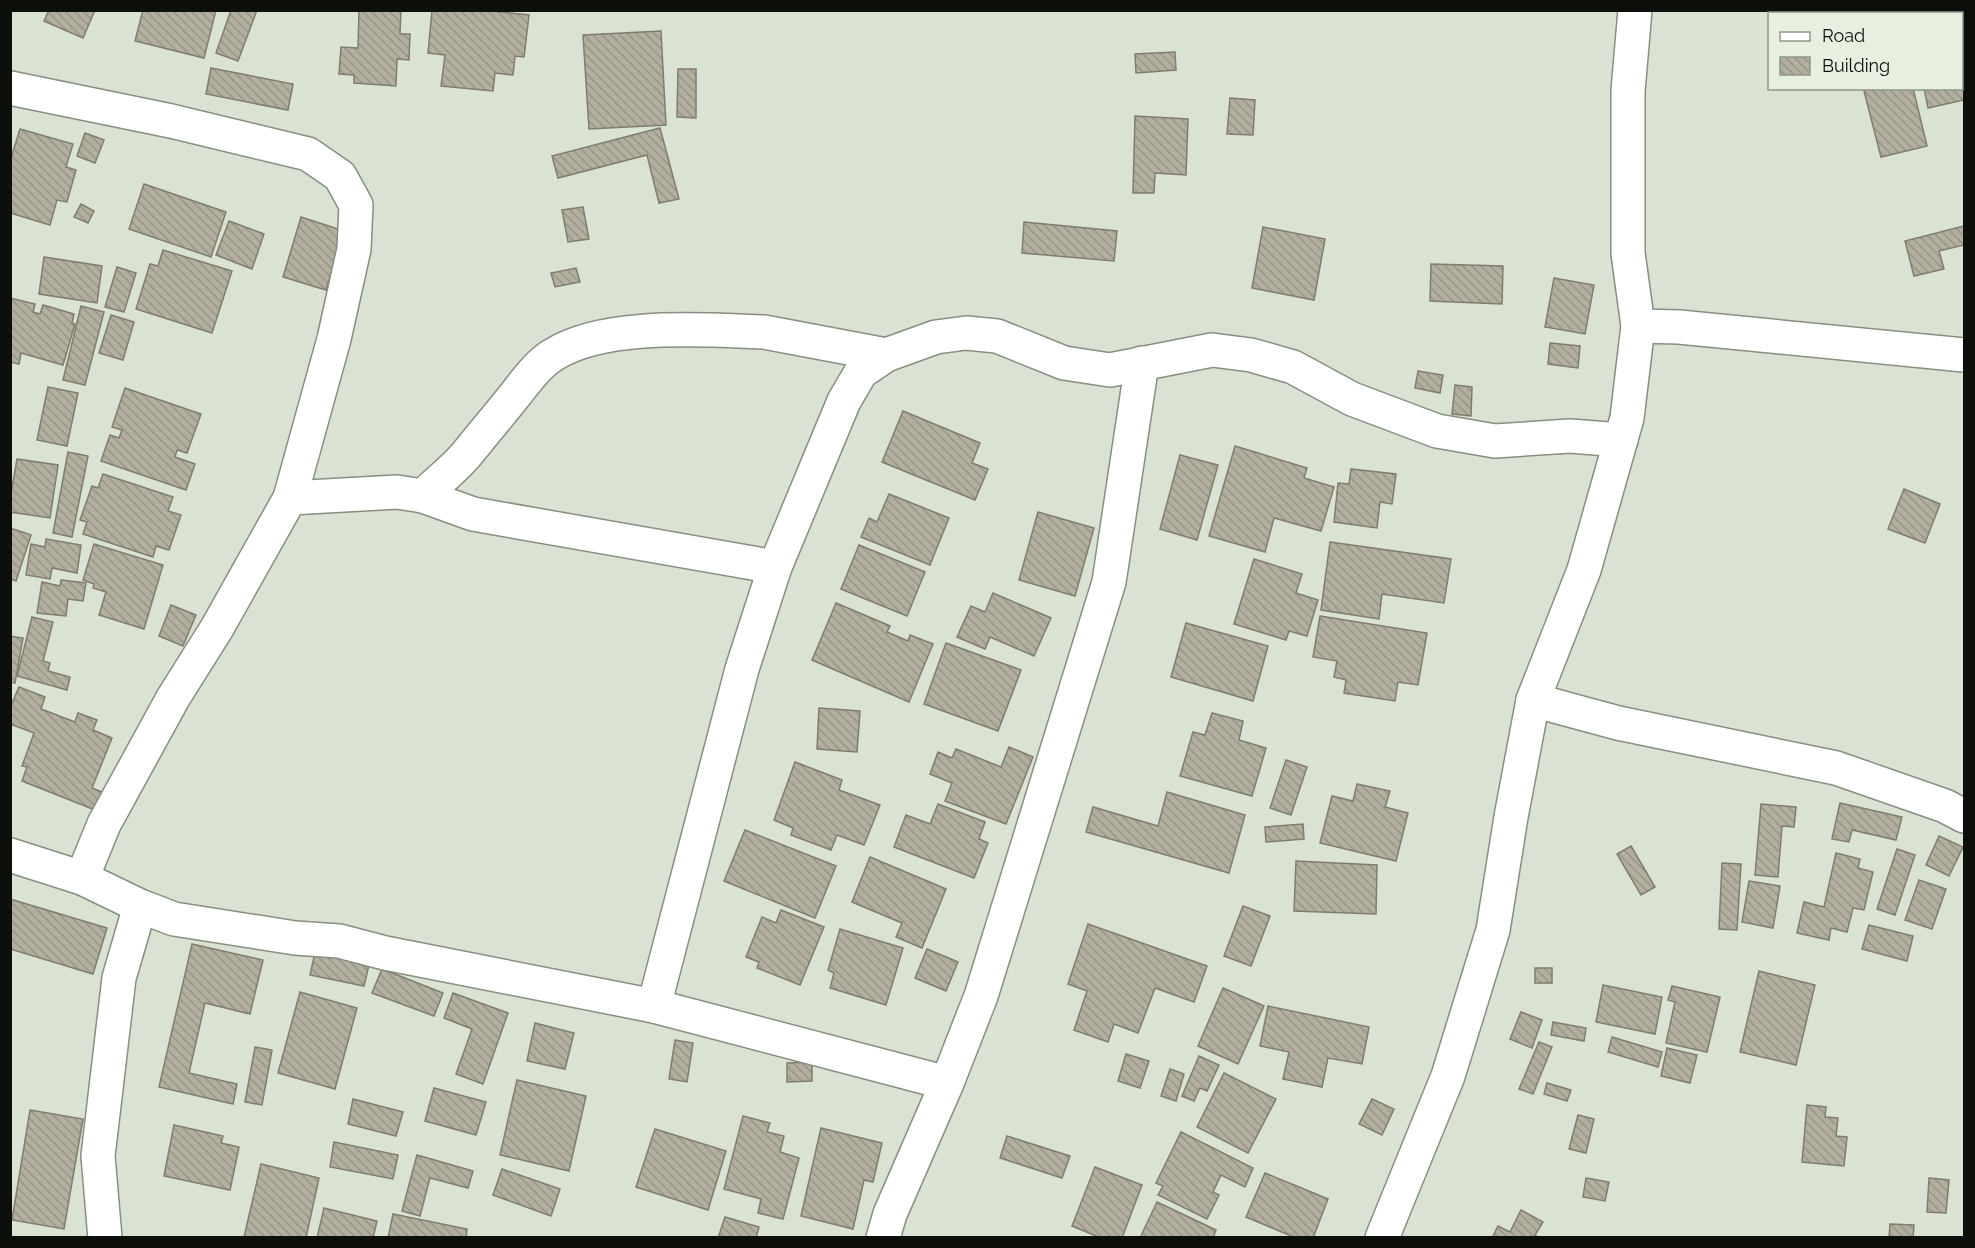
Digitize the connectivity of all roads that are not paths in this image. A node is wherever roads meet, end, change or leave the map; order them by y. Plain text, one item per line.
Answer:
1 (1635, 10) edge
2 (10, 88) edge
3 (1638, 326) junction
4 (886, 355) junction
5 (1965, 355) edge
6 (1142, 363) junction
7 (1621, 440) junction
8 (423, 496) junction
9 (290, 498) junction
10 (775, 567) junction
11 (1533, 699) junction
12 (1965, 816) edge
13 (10, 855) edge
14 (82, 878) junction
15 (140, 906) junction
16 (654, 1006) junction
17 (947, 1083) junction
18 (105, 1238) edge
19 (883, 1238) edge
20 (1382, 1238) edge

1 - 3 street
2 - 9 street
3 - 5 street
3 - 7 street
4 - 6 street
4 - 8 street
4 - 10 street
6 - 7 street
6 - 17 street
7 - 11 street
8 - 9 street
8 - 10 street
9 - 14 street
10 - 16 street
11 - 12 street
11 - 20 street
13 - 14 street
14 - 15 street
15 - 16 street
15 - 18 street
16 - 17 street
17 - 19 street

